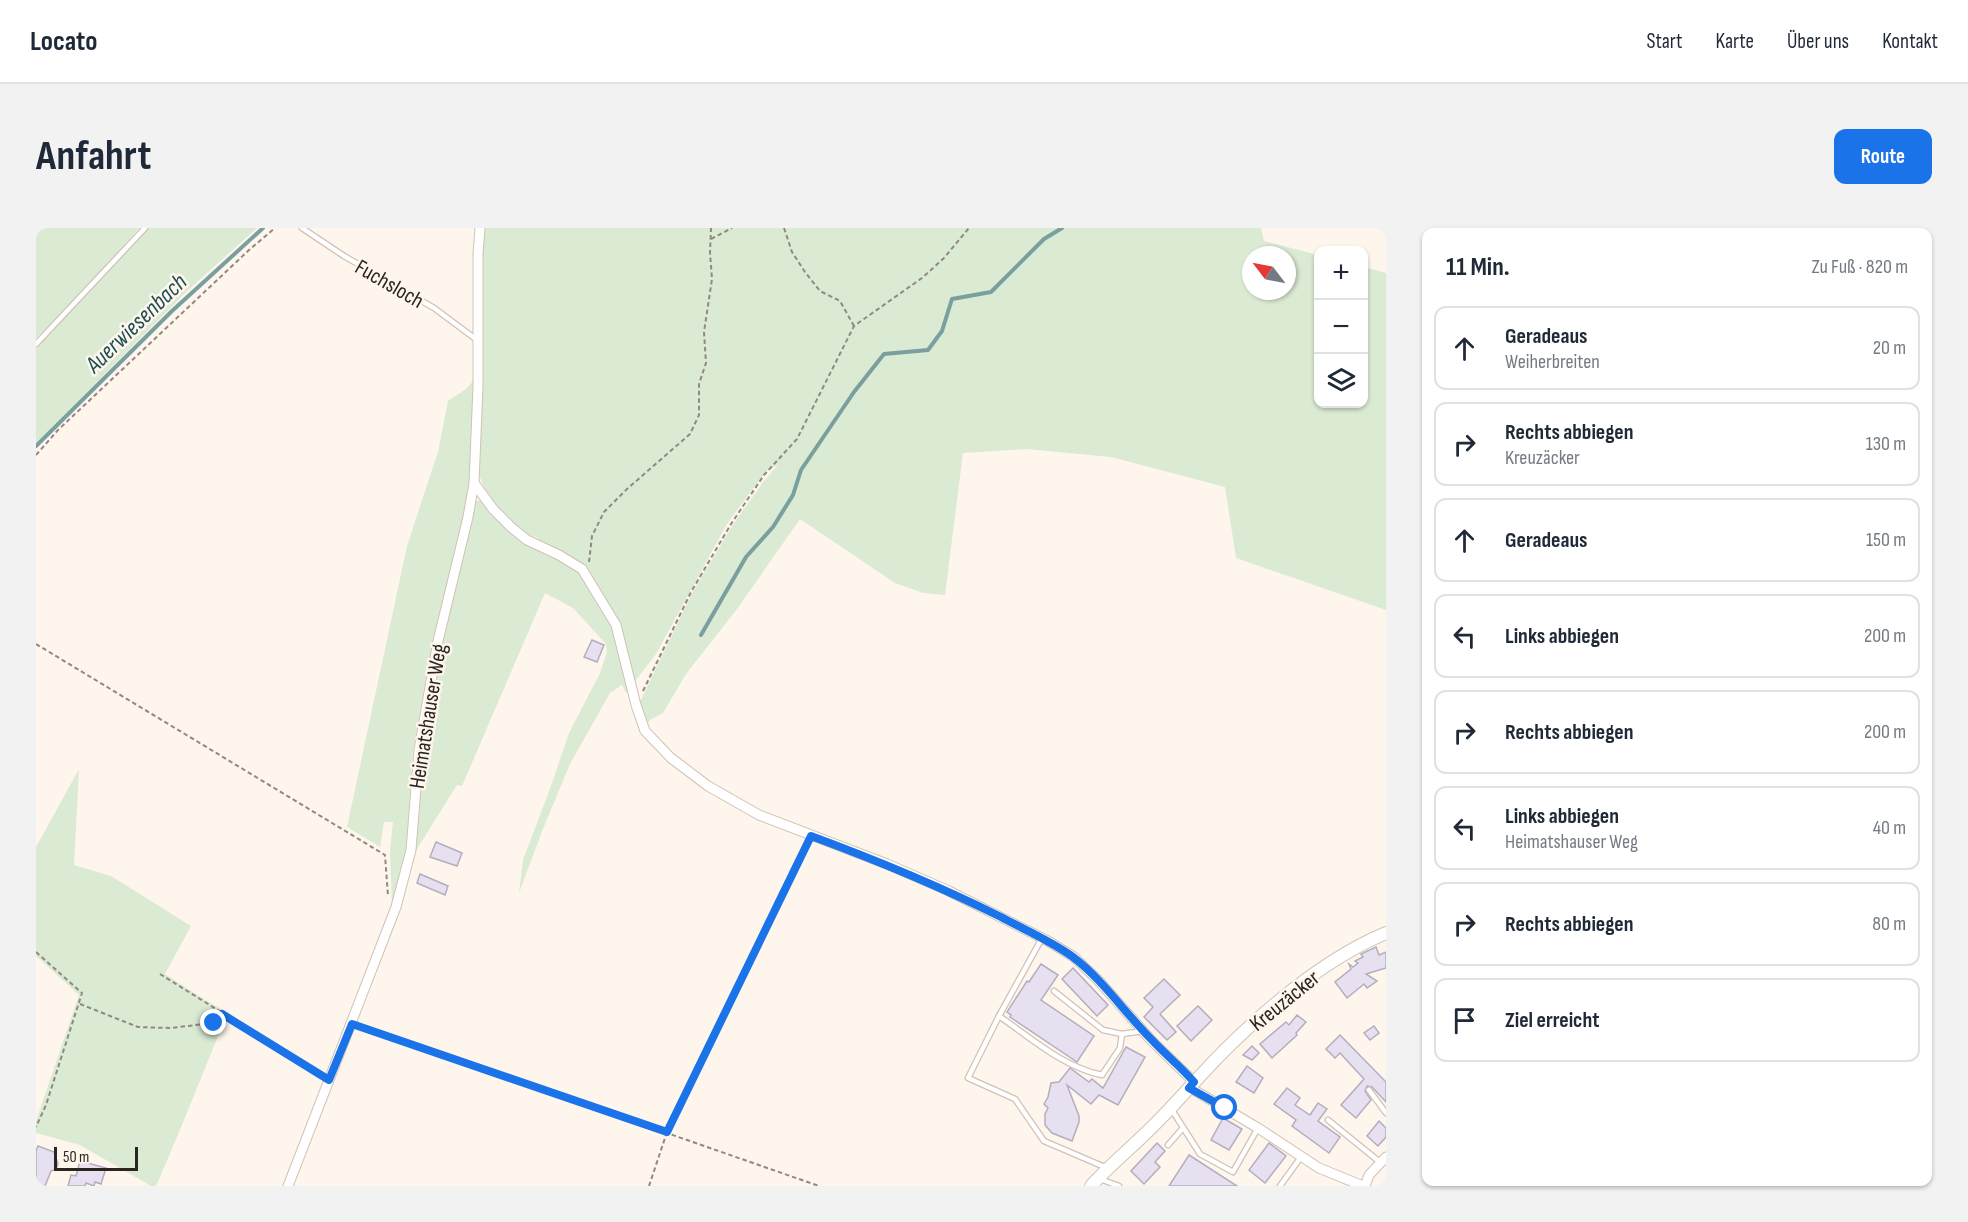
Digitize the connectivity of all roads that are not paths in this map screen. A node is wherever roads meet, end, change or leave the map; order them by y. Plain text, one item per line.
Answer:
1 (145, 228) edge
2 (302, 228) edge
3 (480, 228) edge
4 (477, 340) junction
5 (36, 344) edge
6 (474, 483) junction
7 (1386, 933) edge
8 (1045, 940) junction
9 (1054, 992) dead end
10 (999, 1016) junction
11 (1143, 1031) junction
12 (1122, 1034) junction
13 (1192, 1085) junction
14 (1369, 1090) dead end
15 (1170, 1107) junction
16 (1386, 1113) edge
17 (1328, 1120) dead end
18 (1183, 1128) junction
19 (1258, 1128) junction
20 (1167, 1145) dead end
21 (1301, 1157) junction
22 (1383, 1160) edge
23 (1107, 1169) junction
24 (1094, 1182) edge
25 (288, 1186) edge
26 (1119, 1186) edge
27 (1280, 1186) edge
28 (1364, 1186) edge

1 - 5 lane
2 - 4 lane, Fuchsloch
3 - 4 street, Heimatshauser Weg
4 - 6 street, Heimatshauser Weg
6 - 8 street
6 - 25 street, Heimatshauser Weg
7 - 13 street, Kreuzäcker
8 - 10 lane
8 - 11 street
9 - 12 lane
10 - 12 lane
10 - 23 lane
11 - 12 lane
11 - 13 street
13 - 15 street, Kreuzäcker
13 - 19 street
14 - 16 lane
15 - 18 lane
15 - 23 street, Kreuzäcker
17 - 22 lane
18 - 19 lane
18 - 20 lane
19 - 21 street
21 - 27 lane
21 - 28 street
22 - 28 street
23 - 24 street, Kreuzäcker
24 - 26 lane

